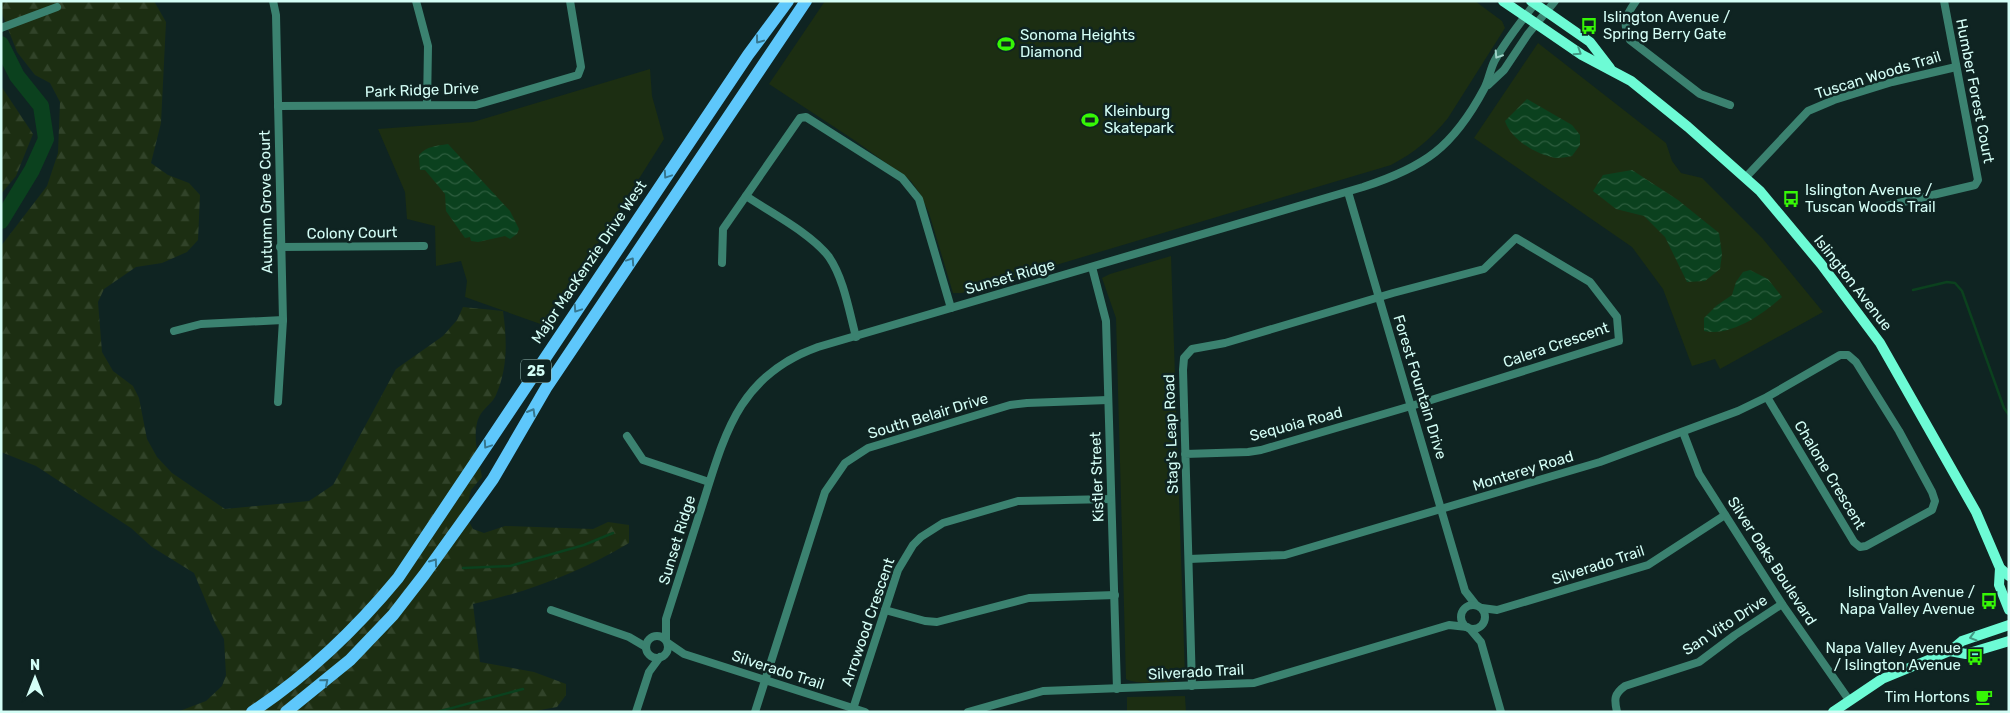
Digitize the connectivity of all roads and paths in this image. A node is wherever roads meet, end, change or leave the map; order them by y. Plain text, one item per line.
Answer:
1 (273, 1) edge
2 (416, 1) edge
3 (570, 1) edge
4 (788, 1) edge
5 (806, 1) edge
6 (1503, 1) edge
7 (1555, 1) edge
8 (1636, 1) edge
9 (1944, 1) edge
10 (1534, 2) edge
11 (58, 7) dead end
12 (1547, 12) junction
13 (1525, 16) junction
14 (1536, 24) junction
15 (1, 28) edge
16 (1956, 67) junction
17 (1612, 71) junction
18 (1486, 87) junction
19 (427, 105) junction
20 (1730, 105) dead end
21 (278, 106) junction
22 (1746, 177) junction
23 (1348, 192) junction
24 (746, 196) junction
25 (1886, 206) dead end
26 (424, 246) dead end
27 (280, 247) junction
28 (722, 263) dead end
29 (1092, 267) junction
30 (1379, 298) junction
31 (952, 308) junction
32 (283, 320) junction
33 (174, 331) dead end
34 (856, 337) junction
35 (1848, 355) joint
36 (1767, 397) junction
37 (1108, 400) junction
38 (278, 402) dead end
39 (1411, 406) junction
40 (1683, 432) junction
41 (627, 436) dead end
42 (1186, 454) junction
43 (709, 482) junction
44 (1111, 499) junction
45 (1441, 509) junction
46 (1725, 515) junction
47 (1189, 559) junction
48 (2000, 568) junction
49 (2009, 576) edge
50 (1465, 590) junction
51 (1115, 595) junction
52 (1782, 604) junction
53 (1479, 607) junction
54 (551, 610) dead end
55 (885, 610) junction
56 (1498, 610) junction
57 (2009, 610) edge
58 (1463, 611) junction
59 (666, 619) junction
60 (1484, 623) junction
61 (1449, 625) junction
62 (2009, 625) edge
63 (1468, 628) junction
64 (629, 637) junction
65 (651, 637) junction
66 (667, 641) junction
67 (2009, 641) edge
68 (1481, 642) junction
69 (646, 649) junction
70 (1950, 651) junction
71 (684, 654) junction
72 (662, 656) junction
73 (650, 672) junction
74 (765, 680) junction
75 (1192, 686) junction
76 (1117, 689) junction
77 (1848, 700) junction
78 (853, 710) edge
79 (252, 712) edge
80 (286, 712) edge
81 (636, 712) edge
82 (755, 712) edge
83 (865, 712) edge
84 (968, 712) edge
85 (1501, 712) edge
86 (1618, 712) edge
87 (1833, 712) edge

1 - 21 street, Autumn Grove Court
2 - 19 street
3 - 19 street, Park Ridge Drive
4 -> 79 main road, Major MacKenzie Drive West / 25
80 -> 5 main road, 25
6 - 13 main road, Islington Avenue
7 - 12 street, Sunset Ridge
8 - 20 street
9 - 16 street, Humber Forest Court
10 - 12 main road, Islington Avenue
10 - 13 street, Sunset Ridge
11 - 15 street
12 - 14 street, Sunset Ridge
12 - 17 main road, Islington Avenue
13 - 14 main road, Islington Avenue
13 -> 18 street, Sunset Ridge
14 -> 17 main road, Islington Avenue
14 - 18 street, Sunset Ridge
16 - 22 street, Tuscan Woods Trail
16 - 25 street, Humber Forest Court
17 - 22 main road, Islington Avenue
18 - 23 street, Sunset Ridge
19 - 21 street, Park Ridge Drive
21 - 27 street, Autumn Grove Court
22 - 48 main road, Islington Avenue
23 - 29 street, Sunset Ridge
23 - 30 street, Forest Fountain Drive
24 - 28 street
24 - 31 street
24 - 34 street
26 - 27 street, Colony Court
27 - 32 street, Autumn Grove Court
29 - 31 street, Sunset Ridge
29 - 37 street, Kistler Street
30 - 39 street, Forest Fountain Drive
30 - 39 street, Calera Crescent
30 - 42 street, Stag's Leap Road
31 - 34 street, Sunset Ridge
32 - 33 street
32 - 38 street, Autumn Grove Court
34 - 43 street, Sunset Ridge
35 - 36 street, Monterey Road
35 - 36 street, Chalone Crescent
36 - 40 street, Monterey Road
37 - 44 street, Kistler Street
37 - 74 street, South Belair Drive
39 - 42 street, Sequoia Road
39 - 45 street, Forest Fountain Drive
40 - 45 street, Monterey Road
40 - 46 street, Silver Oaks Boulevard
41 - 43 street
42 - 47 street, Stag's Leap Road
43 - 59 street, Sunset Ridge
44 - 51 street, Kistler Street
44 - 55 street, Arrowood Crescent
45 - 47 street, Monterey Road
45 - 50 street, Forest Fountain Drive
46 - 52 street, Silver Oaks Boulevard
46 - 56 street, Silverado Trail
47 - 75 street, Stag's Leap Road
48 - 49 main road, Islington Avenue
48 - 57 main road, Islington Avenue
50 - 53 street, Forest Fountain Drive
50 - 58 street, Forest Fountain Drive
51 - 55 street
51 - 76 street, Kistler Street
52 - 77 street, Silver Oaks Boulevard
52 - 86 street, San Vito Drive
53 - 56 street, Silverado Trail
53 - 58 street
53 - 60 street
54 - 64 street
55 - 78 street, Arrowood Crescent
56 - 60 street, Silverado Trail
58 - 61 street, Silverado Trail
58 - 63 street
59 - 65 street, Sunset Ridge
59 - 66 street, Sunset Ridge
60 - 63 street
60 - 68 street
61 - 63 street, Silverado Trail
61 - 75 street, Silverado Trail
62 -> 70 main road
63 - 68 street
64 - 65 street
64 - 69 street
65 - 66 street
65 - 69 street
66 - 71 street, Silverado Trail
66 - 72 street
67 - 70 main road
68 - 85 street
69 - 72 street
69 - 73 street
70 - 77 main road
71 - 72 street, Silverado Trail
71 - 74 street, Silverado Trail
72 - 73 street
73 - 81 street
74 - 78 street, Silverado Trail
74 - 82 street, South Belair Drive
75 - 76 street, Silverado Trail
76 - 84 street, Silverado Trail
77 - 87 main road
78 - 83 street, Silverado Trail

